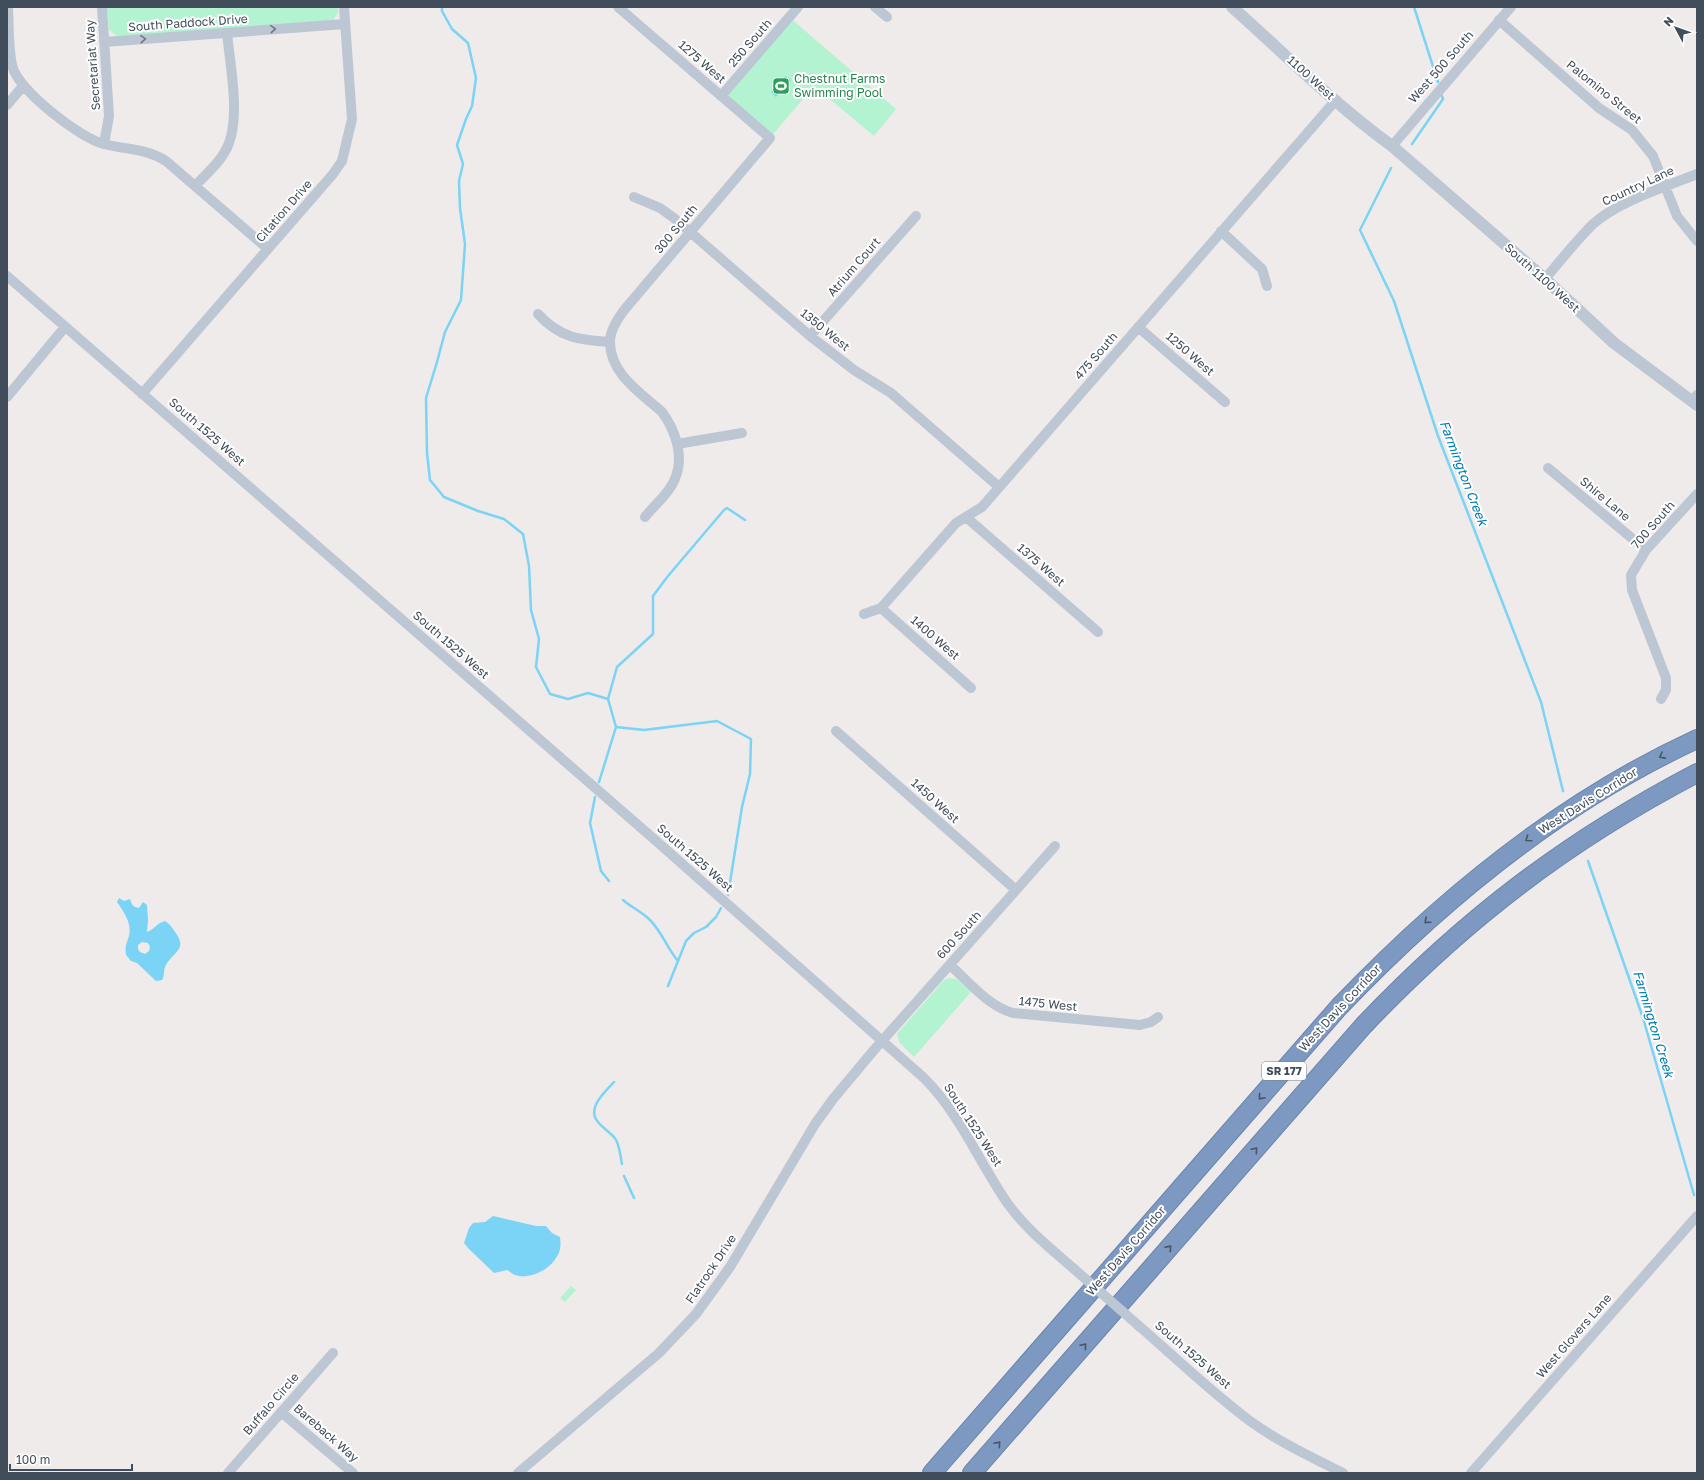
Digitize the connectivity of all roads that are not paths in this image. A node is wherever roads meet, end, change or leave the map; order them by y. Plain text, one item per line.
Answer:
1 (8, 7) edge
2 (102, 7) edge
3 (344, 7) edge
4 (618, 7) edge
5 (798, 7) edge
6 (875, 7) edge
7 (1232, 7) edge
8 (1511, 7) edge
9 (888, 17) dead end
10 (1499, 20) junction
11 (346, 24) junction
12 (227, 33) junction
13 (104, 42) junction
14 (23, 86) junction
15 (721, 96) junction
16 (1336, 100) junction
17 (7, 105) edge
18 (770, 138) joint
19 (104, 144) junction
20 (1392, 146) junction
21 (1697, 174) edge
22 (195, 186) junction
23 (1666, 187) junction
24 (634, 198) dead end
25 (916, 216) dead end
26 (1221, 231) junction
27 (690, 232) junction
28 (1697, 241) edge
29 (268, 249) junction
30 (7, 276) edge
31 (1545, 279) junction
32 (1267, 286) dead end
33 (538, 314) dead end
34 (1138, 326) junction
35 (65, 327) junction
36 (810, 336) junction
37 (610, 342) junction
38 (142, 394) junction
39 (7, 396) edge
40 (1695, 400) edge
41 (1225, 402) dead end
42 (742, 433) dead end
43 (678, 444) junction
44 (1548, 468) dead end
45 (999, 487) junction
46 (1697, 494) edge
47 (645, 517) dead end
48 (966, 517) junction
49 (1646, 550) junction
50 (880, 608) junction
51 (864, 614) dead end
52 (1098, 632) dead end
53 (972, 688) dead end
54 (1661, 699) dead end
55 (836, 731) dead end
56 (1697, 739) edge
57 (1697, 773) edge
58 (1055, 846) dead end
59 (1016, 890) junction
60 (950, 965) junction
61 (1158, 1017) dead end
62 (882, 1041) junction
63 (1697, 1216) edge
64 (333, 1353) dead end
65 (281, 1412) junction
66 (228, 1473) edge
67 (353, 1473) edge
68 (518, 1473) edge
69 (932, 1473) edge
70 (972, 1473) edge
71 (1343, 1473) edge
72 (1471, 1473) edge

1 - 14 street
2 - 13 street, Secretariat Way
3 - 11 street, Citation Drive
4 - 15 street, 1275 West
5 - 15 street, 250 South
6 - 9 street
7 - 16 street, 1100 West
8 - 10 street, West 500 South
10 - 20 street, West 500 South
10 - 23 street, Palomino Street
12 -> 11 street, South Paddock Drive
11 - 29 street, Citation Drive
13 -> 12 street, South Paddock Drive
12 - 22 street
13 - 19 street, Secretariat Way
14 - 17 street
14 - 19 street
15 - 18 street, 1275 West
16 - 20 street, 1100 West
16 - 26 street, 475 South
18 - 27 street, 300 South
19 - 22 street
20 - 31 street, South 1100 West
21 - 23 street, Country Lane
22 - 29 street
23 - 28 street, Palomino Street
23 - 31 street, Country Lane
24 - 27 street, 1350 West
25 - 36 street, Atrium Court
26 - 32 street
26 - 34 street, 475 South
27 - 36 street, 1350 West
27 - 37 street, 300 South
29 - 38 street, Citation Drive
30 - 35 street, South 1525 West
31 - 40 street, South 1100 West
33 - 37 street
34 - 41 street, 1250 West
34 - 45 street, 475 South
35 - 38 street, South 1525 West
35 - 39 street
36 - 45 street, 1350 West
37 - 43 street
38 - 62 street, South 1525 West
42 - 43 street
43 - 47 street
44 - 49 street, Shire Lane
45 - 48 street, 475 South
46 - 49 street, 700 South
48 - 50 street, 475 South
48 - 52 street, 1375 West
49 - 54 street, 700 South
50 - 51 street, 475 South
50 - 53 street, 1400 West
55 - 59 street, 1450 West
56 -> 69 highway, West Davis Corridor / SR 177
70 -> 57 highway, SR 177
58 - 59 street, 600 South
59 - 60 street, 600 South
60 - 61 street, 1475 West
60 - 62 street, 600 South
62 - 68 street, Flatrock Drive
62 - 71 street, South 1525 West, bridge
63 - 72 street, West Glovers Lane
64 - 65 street, Buffalo Circle
65 - 66 street, Buffalo Circle
65 - 67 street, Bareback Way

